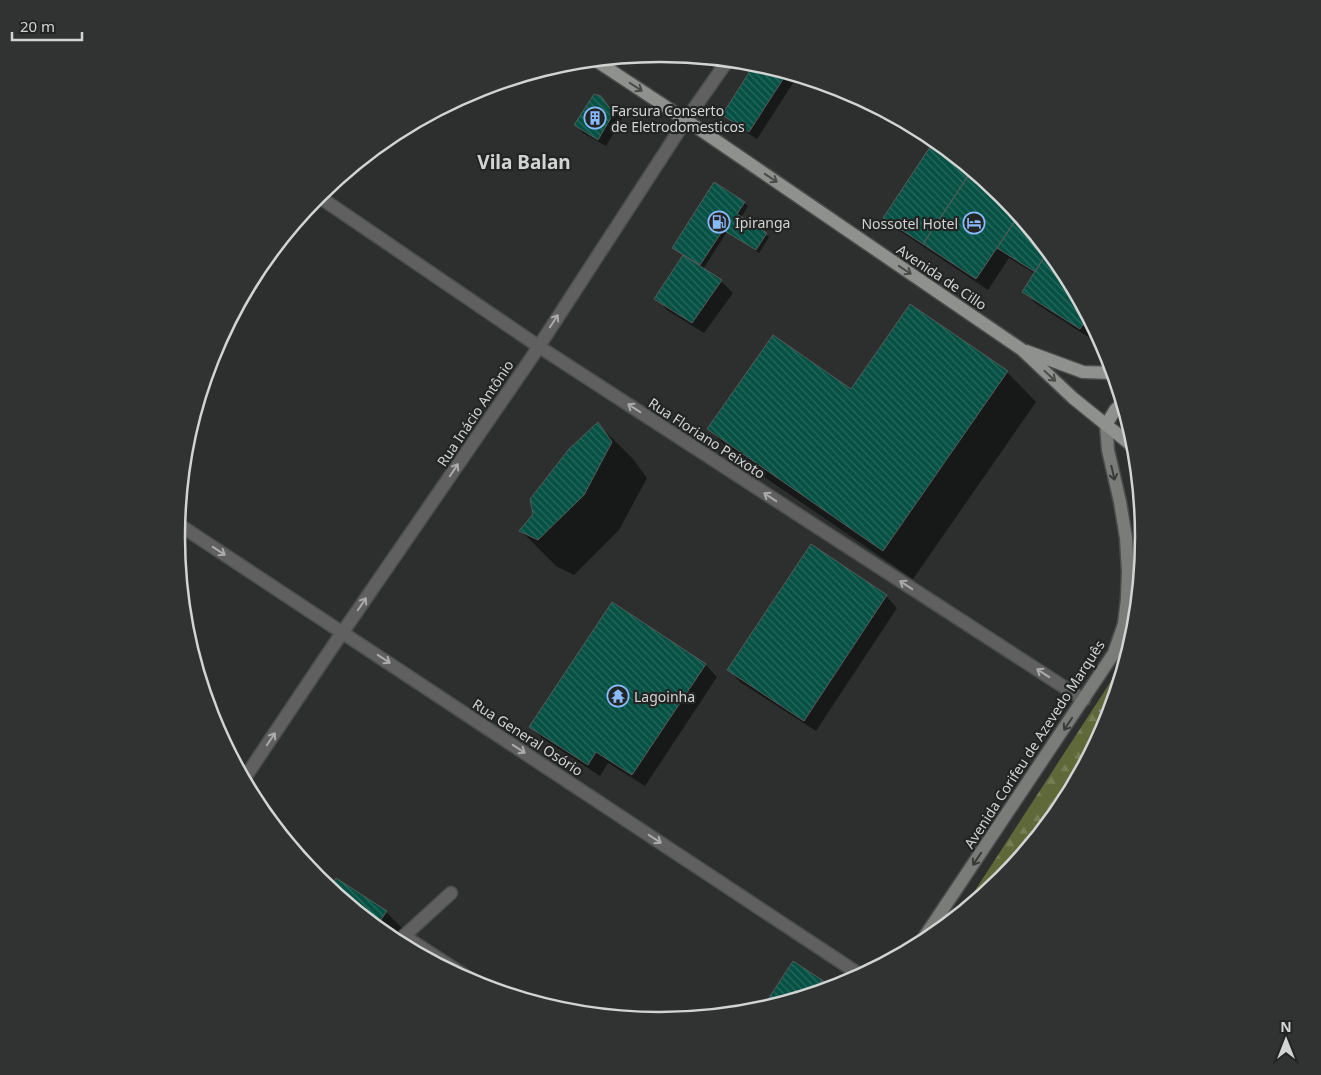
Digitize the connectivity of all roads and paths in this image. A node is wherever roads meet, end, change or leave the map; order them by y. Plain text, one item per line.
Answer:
1 (606, 66) edge
2 (723, 67) edge
3 (686, 120) junction
4 (326, 201) edge
5 (538, 346) junction
6 (1021, 349) junction
7 (1105, 373) edge
8 (1117, 408) edge
9 (1106, 425) junction
10 (1125, 440) edge
11 (186, 529) edge
12 (343, 633) junction
13 (1084, 700) junction
14 (248, 773) edge
15 (451, 893) dead end
16 (931, 927) edge
17 (405, 937) edge
18 (854, 971) edge

1 -> 3 main road, Avenida de Cillo
2 - 3 street, Rua Inácio Antônio
5 -> 3 street, Rua Inácio Antônio
3 -> 6 main road, Avenida de Cillo
4 - 5 street, Rua Floriano Peixoto
12 -> 5 street, Rua Inácio Antônio
13 -> 5 street, Rua Floriano Peixoto
6 - 7 main road
6 -> 9 main road, Avenida de Cillo
8 - 9 main road
9 - 10 main road, Avenida de Cillo
9 -> 13 main road, Avenida Corifeu de Azevedo Marquês
11 -> 12 street, Rua General Osório
14 -> 12 street, Rua Inácio Antônio
12 -> 18 street, Rua General Osório
13 -> 16 main road, Avenida Corifeu de Azevedo Marquês
15 - 17 street

